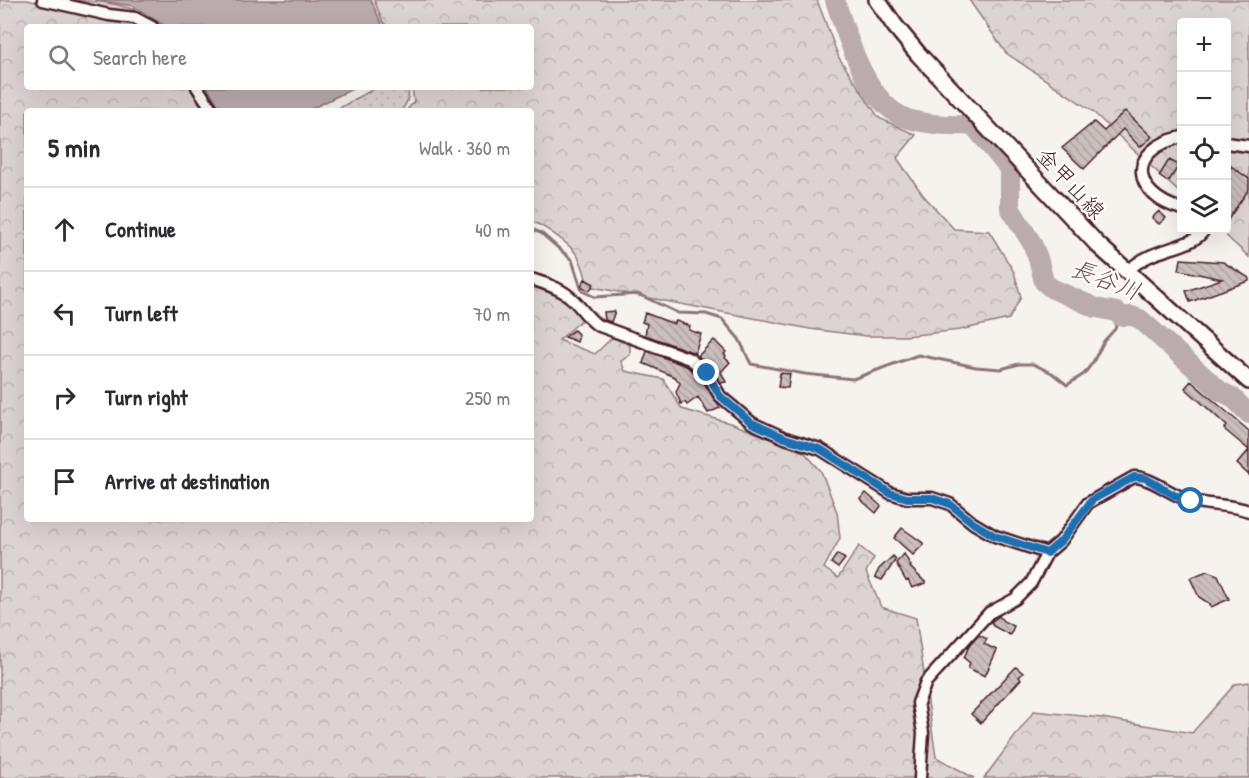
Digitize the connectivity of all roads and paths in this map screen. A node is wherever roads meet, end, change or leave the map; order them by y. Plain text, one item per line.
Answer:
1 (43, 0) edge
2 (877, 0) edge
3 (146, 24) edge
4 (199, 90) edge
5 (211, 108) edge
6 (1177, 138) edge
7 (1231, 144) edge
8 (1249, 146) edge
9 (1177, 208) edge
10 (1202, 234) edge
11 (1126, 272) junction
12 (534, 280) edge
13 (1249, 381) edge
14 (1249, 511) edge
15 (1047, 553) junction
16 (920, 778) edge

1 - 3 street
2 - 11 main road, 金甲山線
4 - 5 street
6 - 9 street
7 - 8 street
10 - 11 street
11 - 13 main road, 金甲山線
12 - 15 street
14 - 15 street
15 - 16 street

